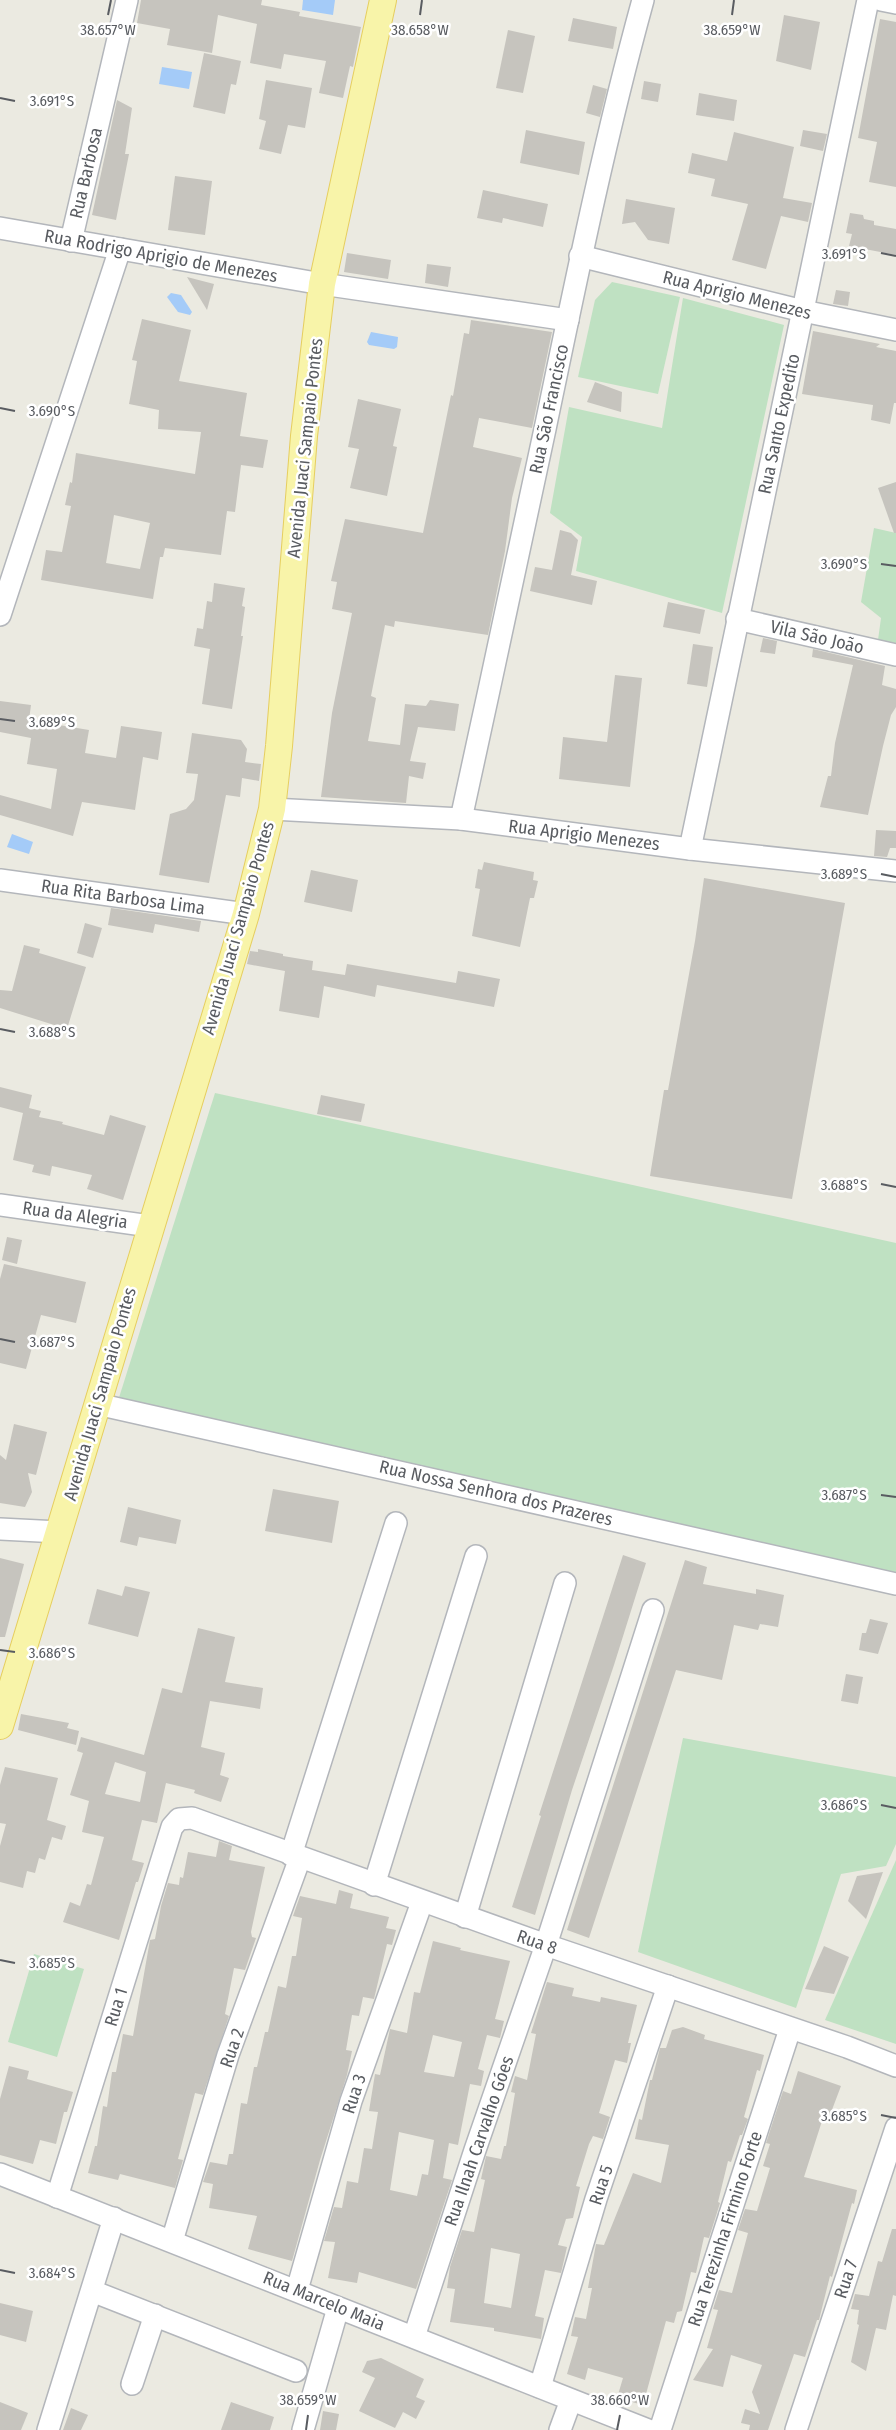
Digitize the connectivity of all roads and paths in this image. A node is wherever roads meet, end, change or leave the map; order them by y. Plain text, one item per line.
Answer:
1 (127, 0) edge
2 (383, 0) edge
3 (642, 0) edge
4 (868, 0) edge
5 (881, 0) edge
6 (896, 3) edge
7 (0, 228) edge
8 (71, 241) junction
9 (120, 249) junction
10 (579, 256) junction
11 (322, 284) junction
12 (803, 311) junction
13 (568, 320) junction
14 (896, 330) edge
15 (6, 572) edge
16 (0, 615) edge
17 (737, 619) junction
18 (896, 655) edge
19 (272, 808) junction
20 (461, 819) junction
21 (690, 849) junction
22 (896, 871) edge
23 (0, 880) edge
24 (246, 914) junction
25 (0, 1205) edge
26 (150, 1226) junction
27 (97, 1404) junction
28 (396, 1523) dead end
29 (0, 1529) edge
30 (59, 1532) junction
31 (476, 1556) dead end
32 (565, 1583) dead end
33 (896, 1584) edge
34 (653, 1610) dead end
35 (0, 1726) edge
36 (179, 1819) joint
37 (296, 1857) junction
38 (374, 1885) junction
39 (422, 1902) junction
40 (465, 1917) junction
41 (546, 1945) junction
42 (668, 1986) junction
43 (790, 2029) junction
44 (896, 2066) edge
45 (896, 2128) edge
46 (0, 2174) edge
47 (57, 2197) junction
48 (114, 2218) junction
49 (172, 2241) junction
50 (297, 2290) junction
51 (92, 2291) junction
52 (338, 2308) junction
53 (155, 2315) junction
54 (414, 2337) junction
55 (296, 2371) dead end
56 (132, 2384) dead end
57 (540, 2387) junction
58 (571, 2400) junction
59 (48, 2430) edge
60 (303, 2430) edge
61 (560, 2430) edge
62 (648, 2430) edge
63 (660, 2430) edge
64 (796, 2430) edge

1 - 8 street, Rua Barbosa
2 - 11 main road, Avenida Juaci Sampaio Pontes
3 - 10 street, Rua São Francisco
4 - 12 street, Rua Santo Expedito
5 - 6 street
7 - 8 street, Rua Rodrigo Aprigio de Menezes
8 - 9 street, Rua Rodrigo Aprigio de Menezes
9 - 11 street, Rua Rodrigo Aprigio de Menezes
9 - 15 street
10 - 12 street, Rua Aprigio Menezes
10 - 13 street, Rua São Francisco
11 - 13 street, Rua Rodrigo Aprigio de Menezes
11 - 19 main road, Avenida Juaci Sampaio Pontes
12 - 14 street, Rua Aprigio Menezes
12 - 17 street, Rua Santo Expedito
13 - 20 street, Rua São Francisco
15 - 16 street
17 - 18 street, Vila São João
17 - 21 street, Rua Santo Expedito
19 - 20 street, Rua Aprigio Menezes
19 - 24 main road, Avenida Juaci Sampaio Pontes
20 - 21 street, Rua Aprigio Menezes
21 - 22 street, Rua Aprigio Menezes
23 - 24 street, Rua Rita Barbosa Lima
24 - 26 main road, Avenida Juaci Sampaio Pontes
25 - 26 street, Rua da Alegria
26 - 27 main road, Avenida Juaci Sampaio Pontes
27 - 30 main road, Avenida Juaci Sampaio Pontes
27 - 33 street, Rua Nossa Senhora dos Prazeres
28 - 37 street, Rua 2
29 - 30 street
30 - 35 main road, Avenida Juaci Sampaio Pontes
31 - 38 street
32 - 40 street
34 - 41 street, Rua Ilnah Carvalho Góes
36 - 37 street, Rua 8
36 - 47 street, Rua 1
37 - 38 street, Rua 8
37 - 49 street, Rua 2
38 - 39 street, Rua 8
39 - 40 street, Rua 8
39 - 50 street, Rua 3
40 - 41 street, Rua 8
41 - 42 street, Rua 8
41 - 54 street, Rua Ilnah Carvalho Góes
42 - 43 street, Rua 8
42 - 57 street, Rua 5
43 - 44 street, Rua 8
43 - 63 street, Rua Terezinha Firmino Forte
45 - 64 street, Rua 7
46 - 47 street, Rua Marcelo Maia
47 - 48 street, Rua Marcelo Maia
48 - 49 street, Rua Marcelo Maia
48 - 51 street
49 - 50 street, Rua Marcelo Maia
50 - 52 street, Rua Marcelo Maia
51 - 53 street
51 - 59 street
52 - 54 street, Rua Marcelo Maia
52 - 60 street
53 - 55 street
53 - 56 street
54 - 57 street, Rua Marcelo Maia
57 - 58 street, Rua Marcelo Maia
58 - 61 street
58 - 62 street, Rua Marcelo Maia

